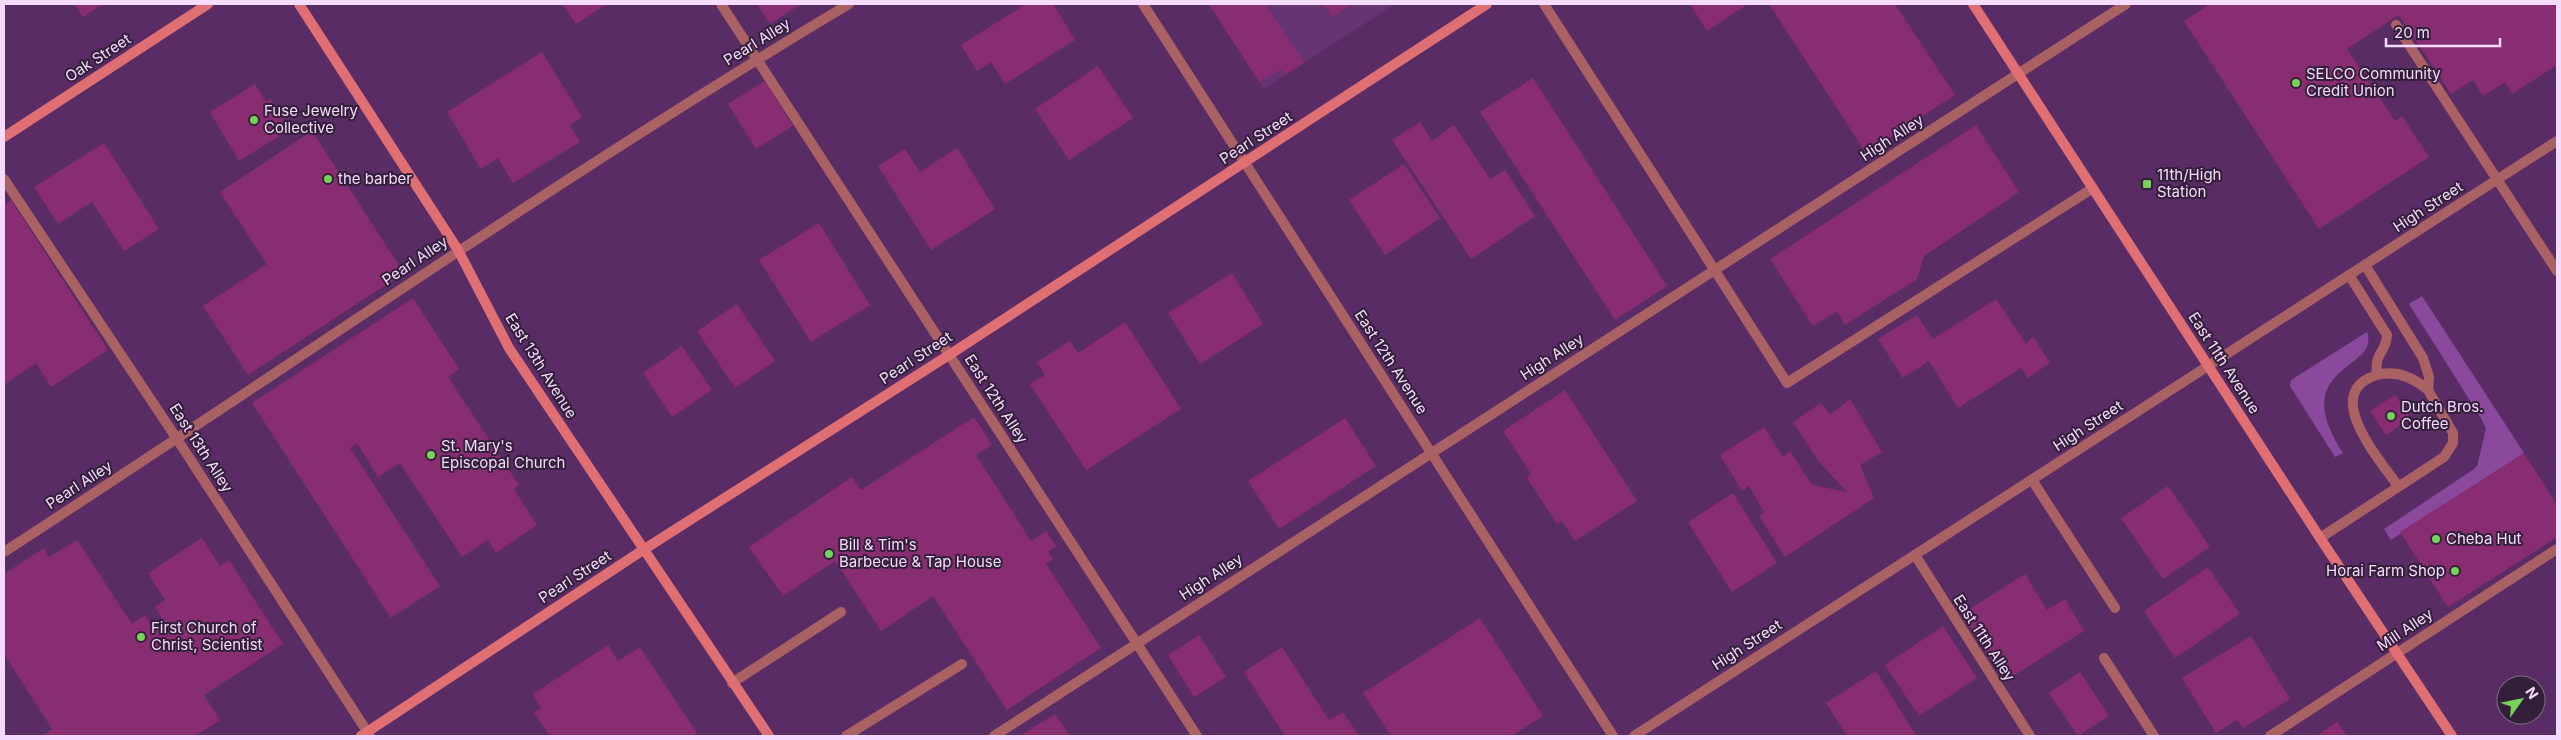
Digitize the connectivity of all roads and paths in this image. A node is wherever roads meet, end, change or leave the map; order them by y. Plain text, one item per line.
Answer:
1 (208, 4) edge
2 (299, 4) edge
3 (721, 4) edge
4 (850, 4) edge
5 (1143, 4) edge
6 (1487, 4) edge
7 (1544, 4) edge
8 (1973, 4) edge
9 (2126, 4) edge
10 (2396, 25) dead end
11 (757, 59) junction
12 (2018, 74) junction
13 (4, 137) edge
14 (2557, 141) edge
15 (1244, 164) junction
16 (4, 179) edge
17 (2498, 180) junction
18 (2093, 188) junction
19 (458, 250) junction
20 (2365, 265) junction
21 (2557, 270) edge
22 (1714, 271) junction
23 (2349, 275) junction
24 (950, 355) junction
25 (2209, 366) junction
26 (2377, 376) junction
27 (2428, 390) junction
28 (177, 439) junction
29 (1432, 452) junction
30 (2032, 480) junction
31 (2398, 486) junction
32 (2320, 538) junction
33 (2557, 549) edge
34 (643, 550) junction
35 (4, 552) edge
36 (1915, 555) junction
37 (2115, 608) dead end
38 (840, 612) dead end
39 (1136, 643) junction
40 (2397, 654) junction
41 (2104, 658) dead end
42 (962, 664) dead end
43 (732, 683) junction
44 (366, 735) edge
45 (769, 736) edge
46 (846, 736) edge
47 (994, 736) edge
48 (1197, 736) edge
49 (1613, 736) edge
50 (1634, 736) edge
51 (2030, 736) edge
52 (2154, 736) edge
53 (2270, 736) edge
54 (2452, 736) edge

1 - 13 main road, Oak Street
2 - 19 main road, East 13th Avenue
3 - 11 street, East 12th Alley
4 - 11 street, Pearl Alley
5 - 15 street, East 12th Avenue
6 - 15 main road, Pearl Street
7 - 22 street
8 - 12 main road, East 11th Avenue
9 - 12 street, High Alley
10 - 17 street
11 - 19 street, Pearl Alley
11 - 24 street, East 12th Alley
12 - 18 main road, East 11th Avenue
12 - 22 street, High Alley
14 - 17 street, High Street
15 - 24 main road, Pearl Street
15 - 29 street, East 12th Avenue
16 - 28 street, East 13th Alley
17 - 20 street, High Street
17 - 21 street
18 - 22 street
18 - 25 main road, East 11th Avenue
19 - 28 street, Pearl Alley
19 - 34 main road, East 13th Avenue
20 - 23 street, High Street
20 - 27 street
22 - 29 street, High Alley
23 - 25 street, High Street
23 - 26 street
24 - 34 main road, Pearl Street
24 - 39 street, East 12th Alley
25 - 30 street, High Street
25 - 32 main road, East 11th Avenue
26 - 27 street
26 - 31 street
27 - 31 street
28 - 35 street, Pearl Alley
28 - 44 street, East 13th Alley
29 - 39 street, High Alley
29 - 49 street, East 12th Avenue
30 - 36 street, High Street
30 - 37 street
31 - 32 street
32 - 40 main road, East 11th Avenue
33 - 40 street, Mill Alley
34 - 43 main road, East 13th Avenue
34 - 44 main road, Pearl Street
36 - 50 street, High Street
36 - 51 street, East 11th Alley
38 - 43 street
39 - 47 street, High Alley
39 - 48 street, East 12th Alley
40 - 53 street, Mill Alley
40 - 54 main road, East 11th Avenue
41 - 52 street
42 - 46 street
43 - 45 main road, East 13th Avenue

